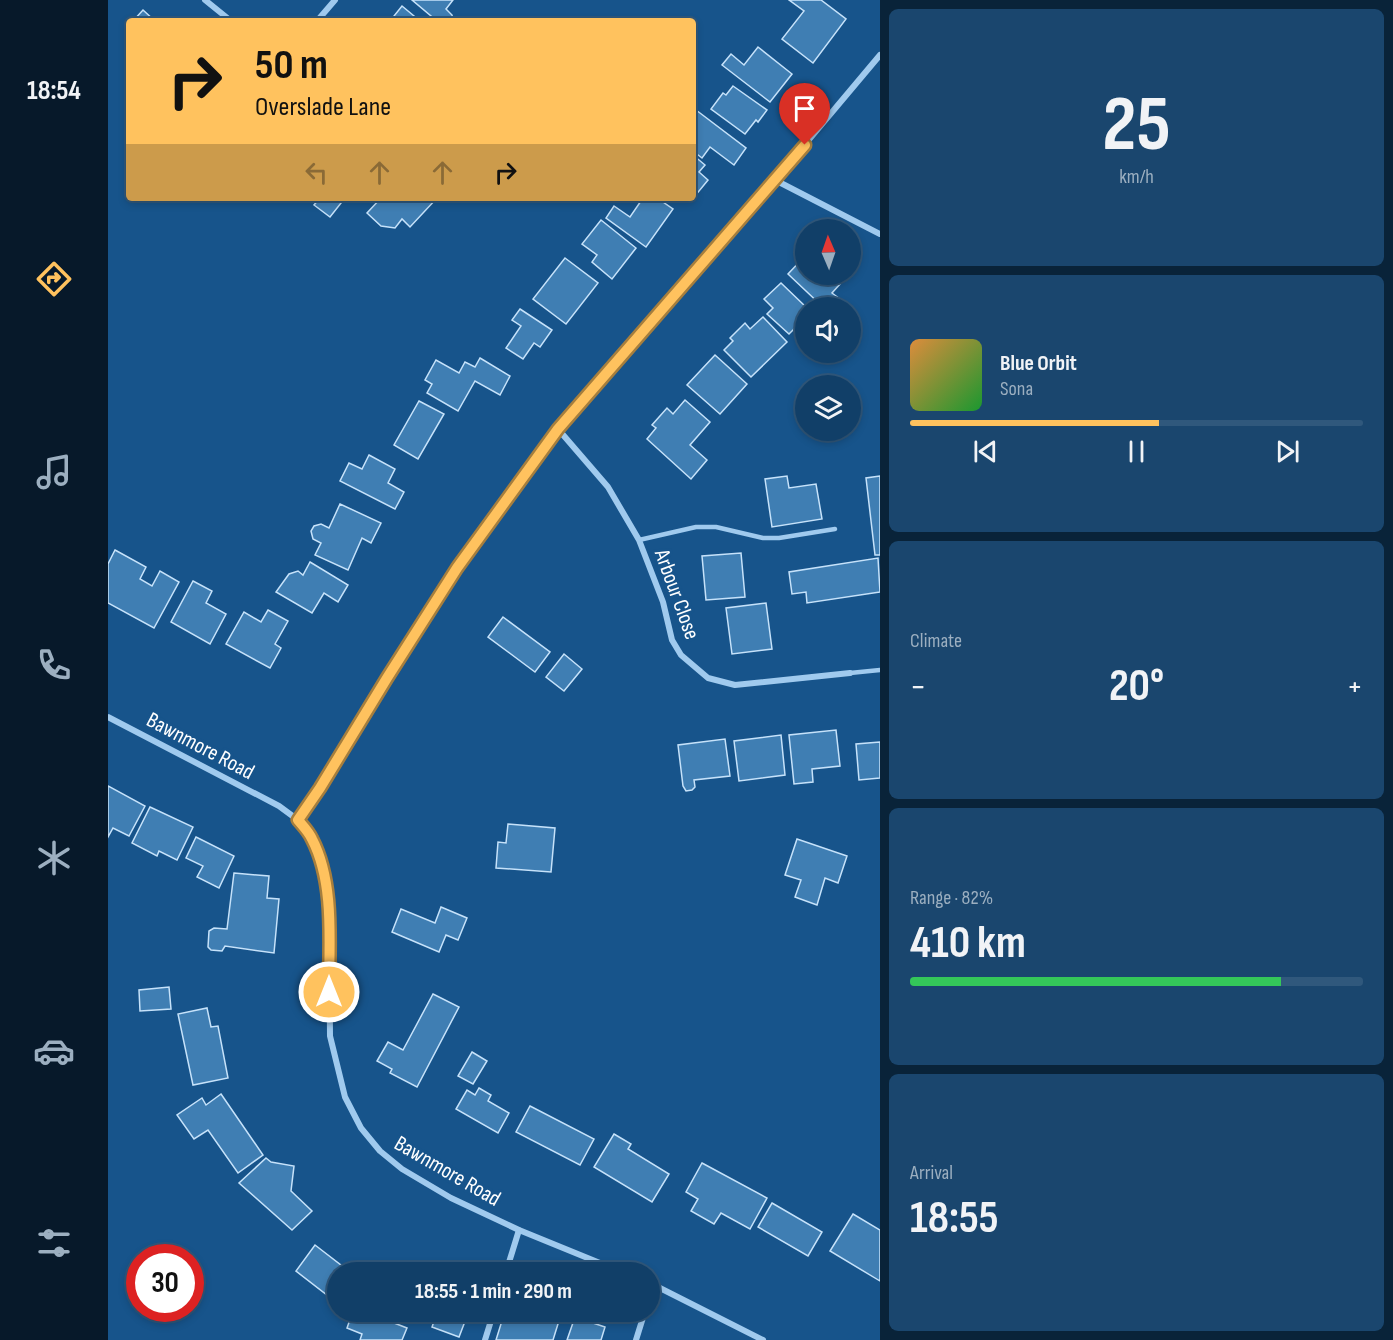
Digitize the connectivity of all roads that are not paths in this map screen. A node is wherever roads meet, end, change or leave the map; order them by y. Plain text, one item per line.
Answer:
1 (206, 0) edge
2 (335, 0) edge
3 (227, 18) edge
4 (320, 18) edge
5 (880, 55) edge
6 (775, 180) junction
7 (880, 234) edge
8 (558, 429) junction
9 (835, 529) dead end
10 (639, 540) junction
11 (880, 670) edge
12 (850, 673) joint
13 (108, 717) edge
14 (298, 820) junction
15 (519, 1230) junction
16 (509, 1262) edge
17 (597, 1262) edge
18 (660, 1288) edge
19 (491, 1322) edge
20 (642, 1322) edge
21 (485, 1340) edge
22 (636, 1340) edge
23 (763, 1340) edge

1 - 3 street
2 - 4 street
5 - 6 street
6 - 7 street
6 - 8 street
8 - 10 street, Arbour Close
8 - 14 street
9 - 10 lane
10 - 12 street, Arbour Close
11 - 12 lane
13 - 14 street, Bawnmore Road
14 - 15 street, Bawnmore Road
15 - 16 street
15 - 17 street, Bawnmore Road
18 - 23 street
19 - 21 street
20 - 22 street

